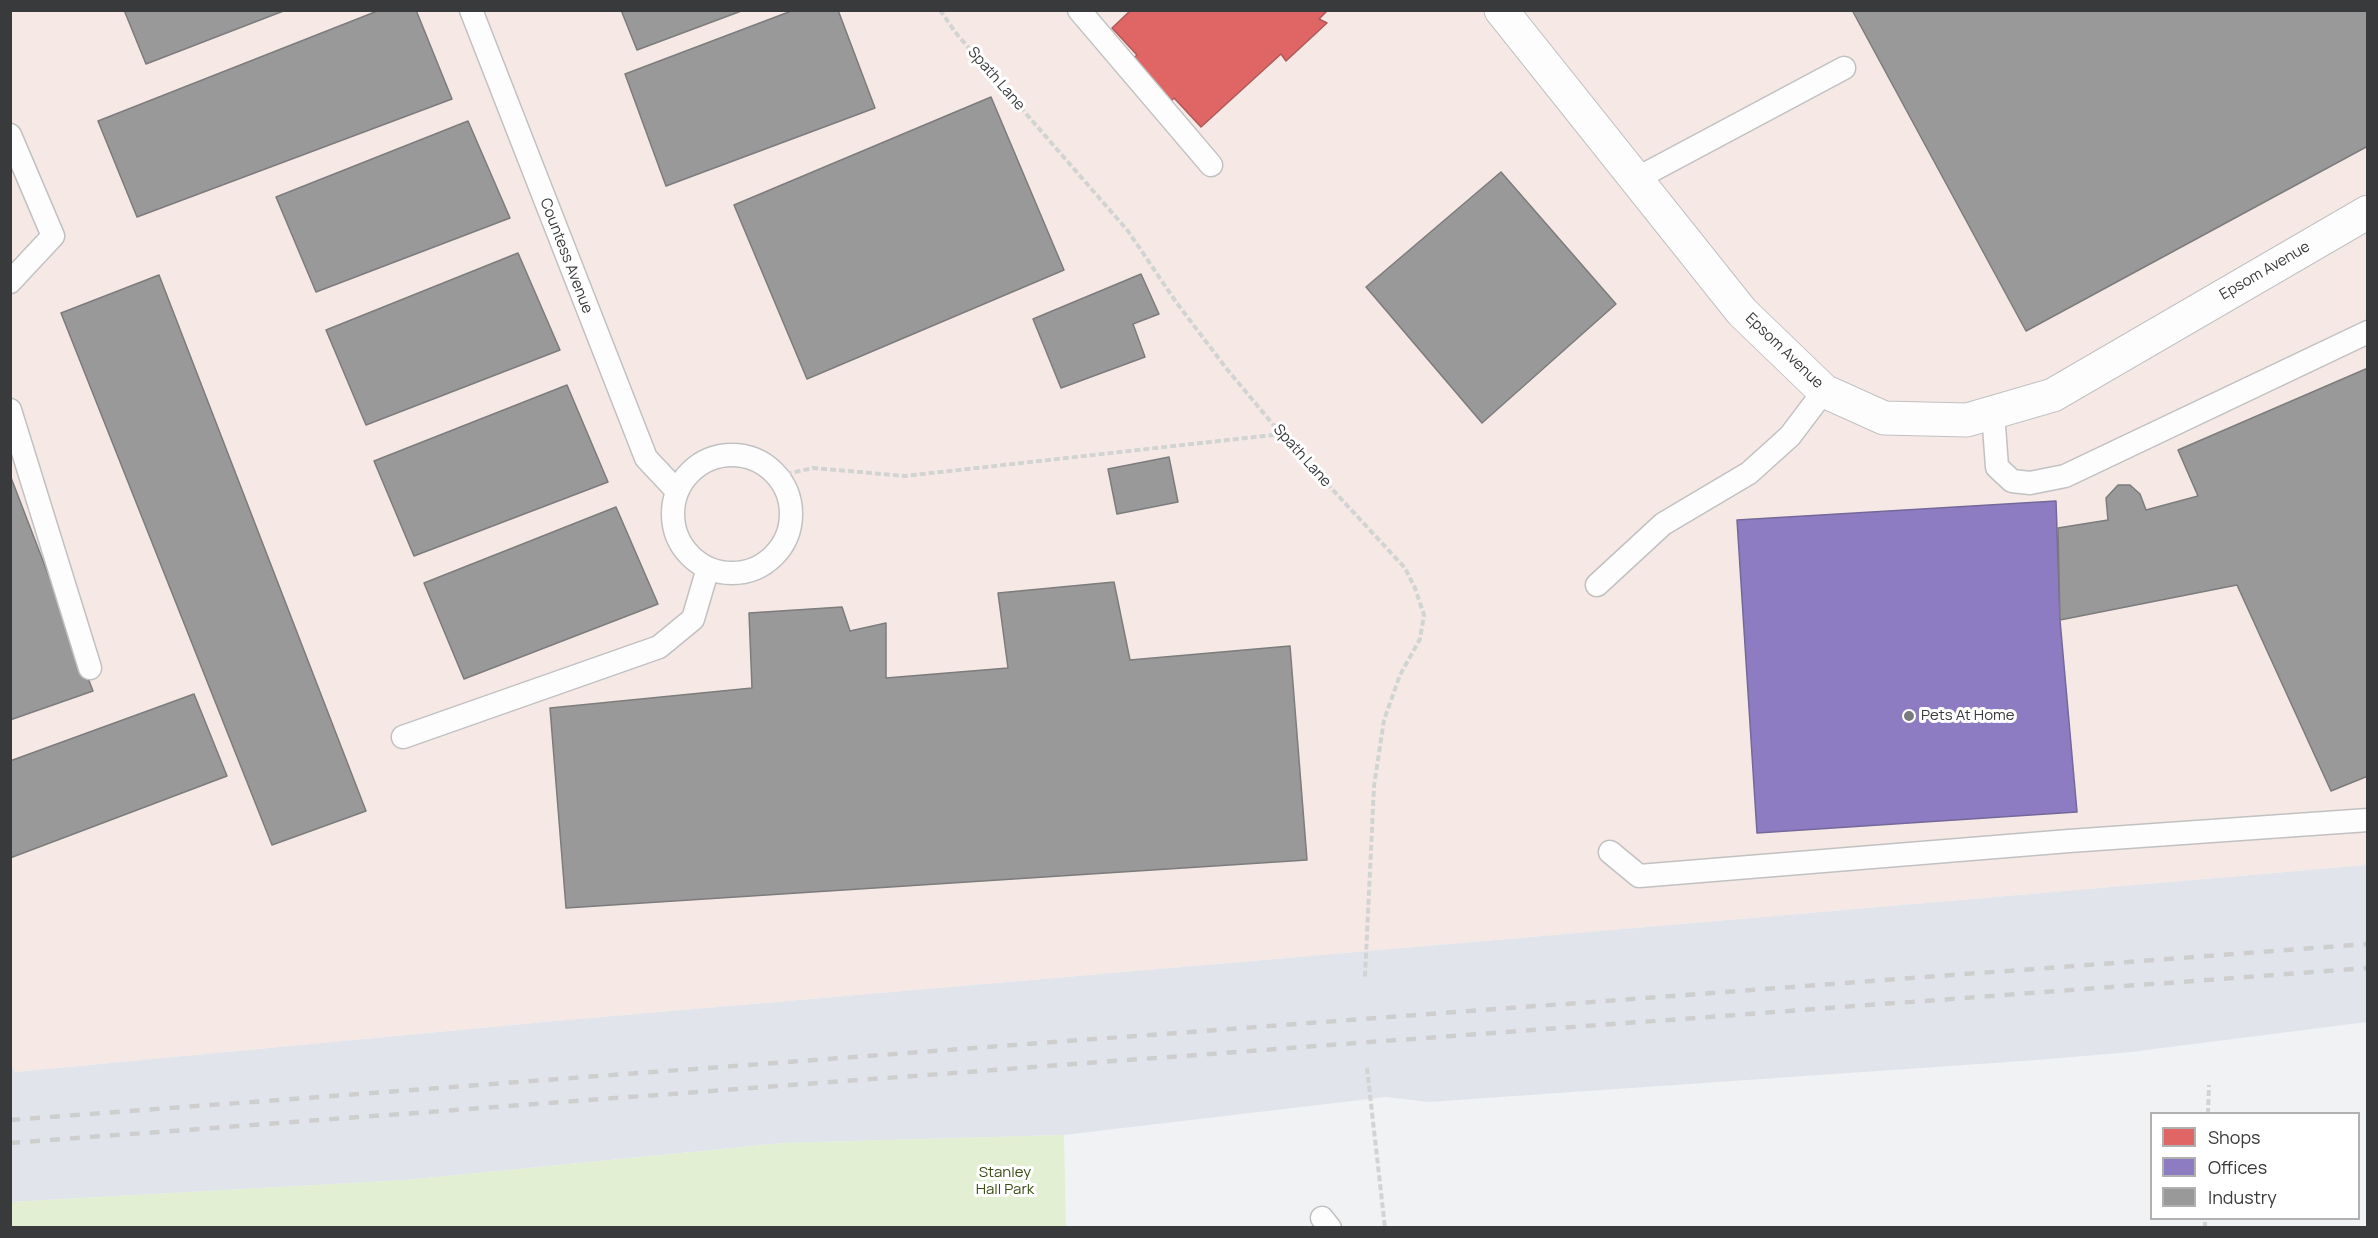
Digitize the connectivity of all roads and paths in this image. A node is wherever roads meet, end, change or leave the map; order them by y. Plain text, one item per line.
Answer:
1 (471, 10) edge
2 (940, 10) edge
3 (1079, 10) edge
4 (1501, 10) edge
5 (1844, 68) dead end
6 (10, 135) edge
7 (1211, 165) dead end
8 (1636, 179) junction
9 (2367, 212) edge
10 (10, 282) edge
11 (2367, 332) edge
12 (1824, 391) junction
13 (10, 410) edge
14 (1993, 412) junction
15 (1281, 434) junction
16 (777, 476) junction
17 (677, 491) junction
18 (708, 568) junction
19 (1597, 585) dead end
20 (90, 668) dead end
21 (403, 737) dead end
22 (2367, 820) edge
23 (1610, 852) dead end
24 (1365, 976) dead end
25 (1367, 1068) dead end
26 (2209, 1085) dead end
27 (2208, 1112) edge
28 (1385, 1227) edge

1 - 17 lane, Countess Avenue
2 - 15 path, Spath Lane
3 - 7 lane
4 - 8 street, Epsom Avenue
5 - 8 lane
6 - 10 lane
8 - 12 street, Epsom Avenue
9 - 14 street, Epsom Avenue
11 - 14 lane
12 - 14 street, Epsom Avenue
12 - 19 lane
13 - 20 lane
15 - 16 path
15 - 24 path, Spath Lane
16 - 17 lane
16 - 18 lane
17 - 18 lane
18 - 21 lane
22 - 23 lane
25 - 28 path
26 - 27 path

